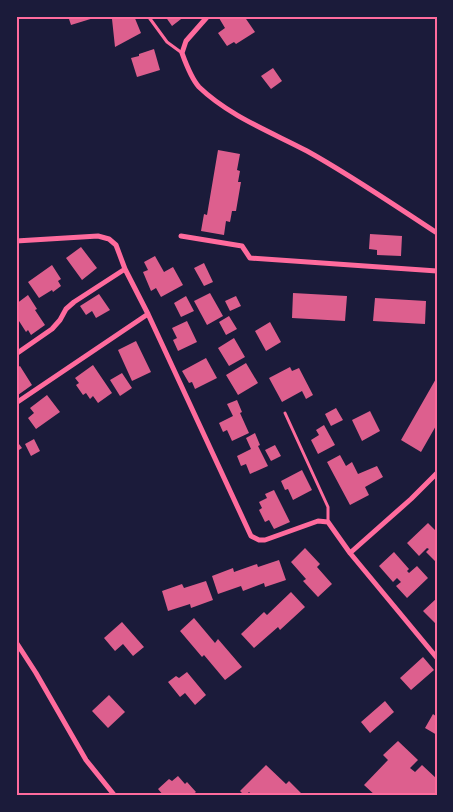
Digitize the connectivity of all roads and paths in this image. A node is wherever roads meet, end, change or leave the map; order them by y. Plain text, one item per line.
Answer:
1 (148, 16) edge
2 (208, 16) edge
3 (182, 53) junction
4 (437, 234) edge
5 (181, 236) dead end
6 (16, 241) edge
7 (125, 269) junction
8 (437, 272) edge
9 (148, 314) junction
10 (16, 354) edge
11 (16, 403) edge
12 (285, 413) dead end
13 (437, 473) edge
14 (328, 522) junction
15 (350, 554) junction
16 (16, 642) edge
17 (437, 658) edge
18 (115, 796) edge

1 - 3 lane
2 - 3 street
3 - 4 street
5 - 8 street
6 - 7 street
7 - 9 street
7 - 10 street
9 - 11 street
9 - 14 street
12 - 14 lane
13 - 15 street
14 - 15 street
15 - 17 street
16 - 18 street

